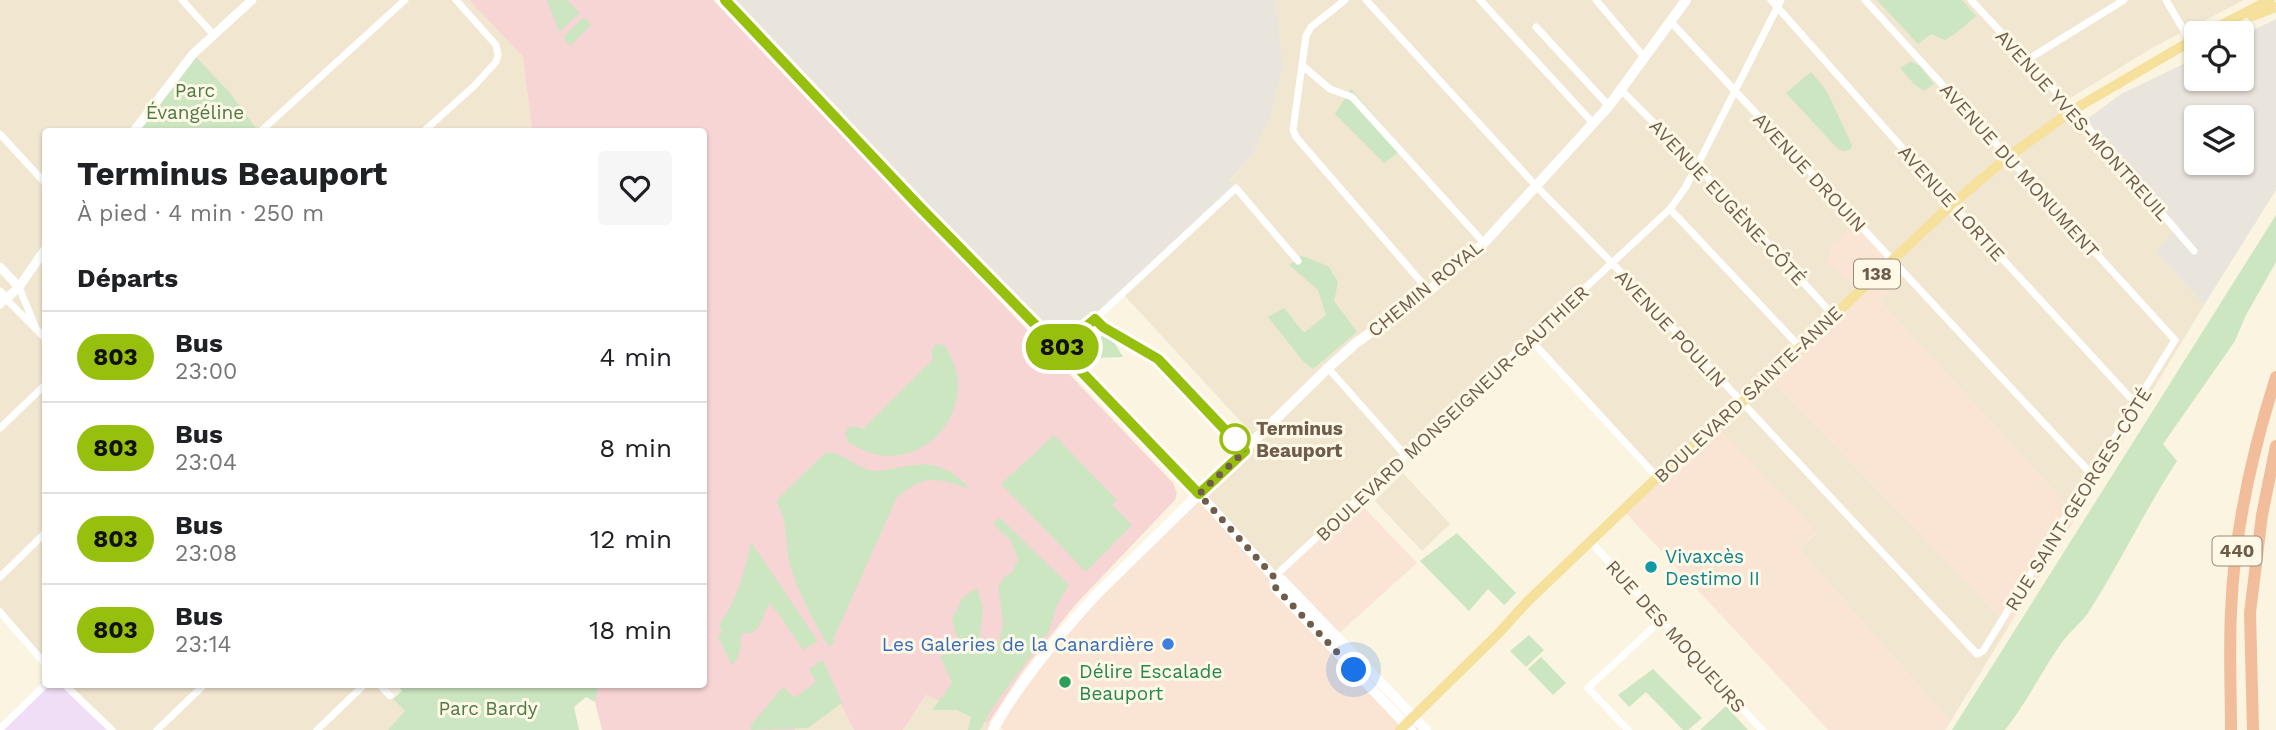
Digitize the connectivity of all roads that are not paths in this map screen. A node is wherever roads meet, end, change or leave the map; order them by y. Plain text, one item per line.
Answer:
1 (182, 0) edge
2 (252, 0) edge
3 (405, 0) edge
4 (456, 0) edge
5 (725, 0) edge
6 (1345, 0) edge
7 (1366, 0) edge
8 (1480, 0) edge
9 (1596, 0) edge
10 (1686, 0) edge
11 (1771, 0) edge
12 (1866, 0) edge
13 (1971, 0) edge
14 (2124, 0) edge
15 (2166, 0) edge
16 (2270, 0) edge
17 (1779, 3) edge
18 (2276, 7) edge
19 (2231, 21) edge
20 (2239, 21) edge
21 (1671, 22) junction
22 (2184, 26) edge
23 (1536, 27) dead end
24 (214, 34) junction
25 (2184, 46) edge
26 (1645, 58) junction
27 (2027, 60) junction
28 (1303, 66) junction
29 (1621, 90) junction
30 (1735, 91) junction
31 (1609, 106) junction
32 (2073, 110) junction
33 (1593, 123) junction
34 (136, 128) edge
35 (264, 128) edge
36 (427, 128) edge
37 (0, 134) edge
38 (2008, 157) junction
39 (1697, 166) junction
40 (42, 180) edge
41 (1537, 187) junction
42 (1952, 204) junction
43 (1670, 209) junction
44 (1484, 243) junction
45 (2194, 251) dead end
46 (42, 254) edge
47 (1891, 260) junction
48 (1298, 261) dead end
49 (1613, 264) junction
50 (0, 267) edge
51 (19, 287) junction
52 (1429, 290) junction
53 (2, 298) edge
54 (1834, 316) junction
55 (37, 330) junction
56 (42, 335) edge
57 (1530, 339) junction
58 (2175, 340) joint
59 (1800, 348) junction
60 (1059, 349) junction
61 (1328, 368) junction
62 (2276, 377) edge
63 (42, 388) edge
64 (1740, 403) junction
65 (2136, 404) junction
66 (0, 428) edge
67 (2276, 446) edge
68 (1405, 455) junction
69 (2093, 476) junction
70 (1658, 478) junction
71 (1199, 494) junction
72 (42, 536) edge
73 (1590, 541) junction
74 (0, 577) edge
75 (1274, 577) junction
76 (0, 612) edge
77 (1661, 620) junction
78 (1977, 654) joint
79 (42, 660) edge
80 (42, 688) edge
81 (68, 688) edge
82 (201, 688) edge
83 (361, 688) edge
84 (383, 688) edge
85 (390, 696) dead end
86 (1408, 725) edge
87 (0, 729) edge
88 (111, 730) edge
89 (157, 730) edge
90 (317, 730) edge
91 (993, 730) edge
92 (1426, 730) edge
93 (1629, 730) edge
94 (1762, 730) edge
95 (2231, 730) edge
96 (2253, 730) edge

1 - 24 street
2 - 24 street
3 - 35 street
4 - 36 street
5 - 60 main road
6 - 28 street
7 - 41 street, AVENUE POULIN
8 - 33 street
9 - 26 street
10 - 21 main road, CHEMIN ROYAL
11 - 17 street, AVENUE LORTIE
12 - 38 street, AVENUE DU MONUMENT
13 - 27 street, AVENUE YVES-MONTREUIL
14 - 27 street
15 - 22 street
16 - 19 main road
17 - 30 street, BOULEVARD MONSEIGNEUR-GAUTHIER
17 - 42 street, AVENUE LORTIE
18 - 20 main road
21 - 26 main road, CHEMIN ROYAL
21 - 30 street, AVENUE DROUIN
23 - 31 street
24 - 34 street
25 - 32 main road, BOULEVARD SAINTE-ANNE / 138
26 - 29 main road, CHEMIN ROYAL
27 - 32 street, AVENUE YVES-MONTREUIL
28 - 44 street
28 - 52 street
29 - 31 main road, CHEMIN ROYAL
29 - 39 street, AVENUE EUGÈNE-CÔTÉ
30 - 39 street, BOULEVARD MONSEIGNEUR-GAUTHIER
30 - 47 street, AVENUE DROUIN
31 - 33 main road, CHEMIN ROYAL
32 - 38 main road, BOULEVARD SAINTE-ANNE / 138
32 - 45 street, AVENUE YVES-MONTREUIL
33 - 41 main road, CHEMIN ROYAL
37 - 40 street
38 - 42 main road, BOULEVARD SAINTE-ANNE / 138
38 - 58 street, AVENUE DU MONUMENT
39 - 43 street, BOULEVARD MONSEIGNEUR-GAUTHIER
39 - 54 street, AVENUE EUGÈNE-CÔTÉ
41 - 44 main road, CHEMIN ROYAL
41 - 49 street, AVENUE POULIN
42 - 47 main road, BOULEVARD SAINTE-ANNE / 138
42 - 65 street, AVENUE LORTIE
43 - 49 street, BOULEVARD MONSEIGNEUR-GAUTHIER
43 - 59 street
44 - 52 main road, CHEMIN ROYAL
46 - 51 street
47 - 54 main road, BOULEVARD SAINTE-ANNE / 138
47 - 69 street, AVENUE DROUIN
48 - 60 street
49 - 57 street, BOULEVARD MONSEIGNEUR-GAUTHIER
49 - 64 street, AVENUE POULIN
50 - 51 street
51 - 53 street
51 - 55 street
52 - 61 main road, CHEMIN ROYAL
53 - 55 street
54 - 59 main road, BOULEVARD SAINTE-ANNE / 138
55 - 56 street
57 - 68 street, BOULEVARD MONSEIGNEUR-GAUTHIER
57 - 70 street
58 - 65 street, RUE SAINT-GEORGES-CÔTÉ
59 - 64 main road, BOULEVARD SAINTE-ANNE / 138
60 - 71 main road
61 - 68 street
61 - 71 main road, CHEMIN ROYAL
62 - 95 highway, 440
63 - 66 street
64 - 70 main road, BOULEVARD SAINTE-ANNE / 138
64 - 78 street, AVENUE POULIN
65 - 69 street, RUE SAINT-GEORGES-CÔTÉ
67 - 96 highway, 440
68 - 75 street, BOULEVARD MONSEIGNEUR-GAUTHIER
69 - 78 street, RUE SAINT-GEORGES-CÔTÉ
70 - 73 main road, BOULEVARD SAINTE-ANNE / 138
71 - 75 main road
71 - 91 main road, CHEMIN ROYAL
72 - 74 street
73 - 77 street, RUE DES MOQUEURS
73 - 86 main road, BOULEVARD SAINTE-ANNE / 138
75 - 86 main road
76 - 79 street
77 - 93 street
77 - 94 street, RUE DES MOQUEURS
80 - 87 street
81 - 88 street
82 - 89 street
83 - 90 street
84 - 85 street
86 - 92 main road

